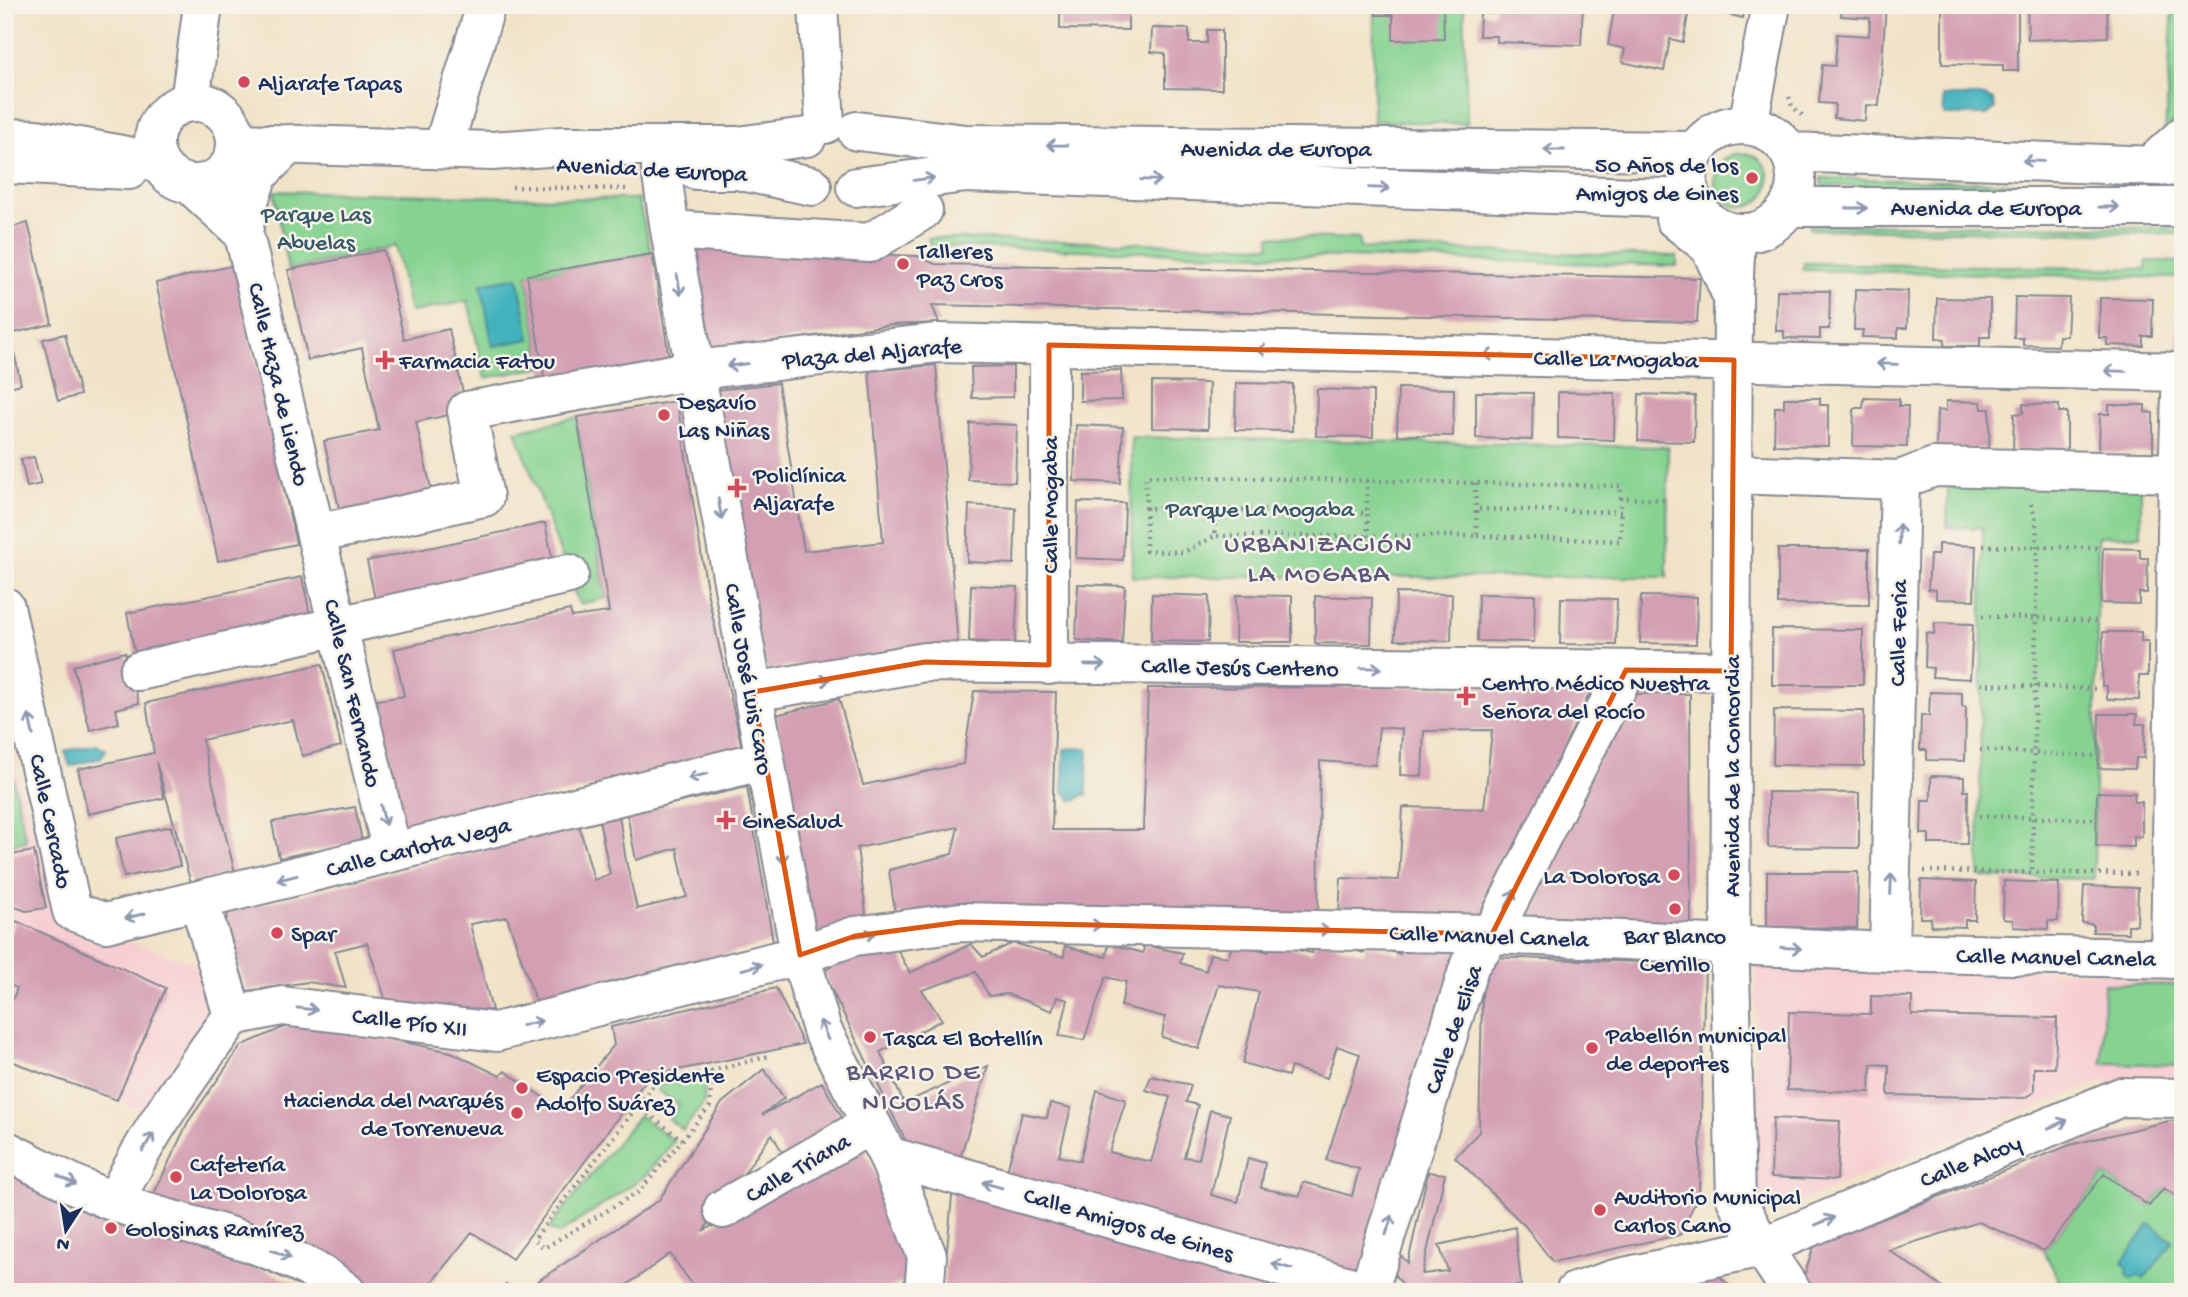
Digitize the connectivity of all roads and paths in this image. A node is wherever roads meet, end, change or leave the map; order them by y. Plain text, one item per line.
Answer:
1 (203, 5) edge
2 (486, 5) edge
3 (818, 5) edge
4 (1771, 5) edge
5 (190, 102) junction
6 (159, 123) junction
7 (1748, 125) junction
8 (830, 130) junction
9 (2183, 136) edge
10 (20, 138) edge
11 (289, 144) junction
12 (443, 148) junction
13 (1695, 151) junction
14 (1790, 152) junction
15 (5, 164) edge
16 (2167, 166) edge
17 (195, 167) junction
18 (496, 169) junction
19 (662, 179) junction
20 (812, 186) junction
21 (856, 187) junction
22 (1618, 196) junction
23 (1692, 199) junction
24 (1788, 207) junction
25 (2183, 207) edge
26 (923, 210) dead end
27 (670, 230) junction
28 (243, 233) junction
29 (1736, 233) junction
30 (1733, 298) junction
31 (1049, 345) junction
32 (1734, 360) junction
33 (695, 370) junction
34 (2183, 372) edge
35 (2020, 470) junction
36 (2180, 473) edge
37 (1733, 474) junction
38 (1367, 480) junction
39 (1900, 480) junction
40 (1475, 483) junction
41 (1621, 498) junction
42 (1668, 500) dead end
43 (1146, 508) junction
44 (1476, 509) junction
45 (1214, 510) junction
46 (1621, 512) junction
47 (1367, 513) junction
48 (316, 534) junction
49 (1215, 536) junction
50 (1368, 536) junction
51 (1477, 536) junction
52 (1983, 546) dead end
53 (2037, 546) junction
54 (2098, 548) dead end
55 (569, 574) dead end
56 (5, 607) edge
57 (1982, 616) dead end
58 (2036, 619) junction
59 (2097, 621) dead end
60 (338, 626) junction
61 (1049, 665) junction
62 (1626, 670) junction
63 (139, 671) dead end
64 (1731, 671) junction
65 (1981, 684) dead end
66 (2035, 687) junction
67 (2096, 689) dead end
68 (752, 692) junction
69 (1980, 750) dead end
70 (2034, 753) junction
71 (2095, 756) dead end
72 (765, 760) junction
73 (1979, 816) dead end
74 (2033, 817) junction
75 (2095, 819) dead end
76 (392, 852) junction
77 (1891, 869) junction
78 (2032, 872) junction
79 (2172, 875) junction
80 (199, 900) junction
81 (72, 911) joint
82 (1492, 934) junction
83 (1731, 945) junction
84 (1889, 952) junction
85 (800, 955) junction
86 (2177, 959) edge
87 (233, 1016) junction
88 (770, 1056) dead end
89 (711, 1071) junction
90 (2183, 1098) edge
91 (637, 1105) junction
92 (682, 1140) junction
93 (880, 1140) junction
94 (5, 1150) edge
95 (115, 1202) junction
96 (723, 1209) dead end
97 (1762, 1247) junction
98 (915, 1287) edge
99 (332, 1288) edge
100 (1370, 1291) edge
101 (1575, 1292) edge
102 (1764, 1292) edge
103 (1792, 1292) edge

1 - 5 street
2 - 12 street
3 - 8 street
4 - 7 street
5 - 6 street
5 - 17 street
6 - 10 street, Avenida de Europa
6 - 17 street
7 - 13 street
7 - 14 street
13 -> 8 street, Avenida de Europa
8 - 18 street, Avenida de Europa
8 - 20 street
8 - 21 street
9 - 16 street
10 - 17 street, Avenida de Europa
11 - 12 street, Avenida de Europa
11 - 17 street, Avenida de Europa
11 - 28 street
12 - 18 street, Avenida de Europa
13 - 23 street
16 -> 14 street, Avenida de Europa
14 - 24 street
15 - 17 street
17 - 28 street
18 - 19 path
18 - 19 street, Avenida de Europa
19 - 20 street, Avenida de Europa
19 - 27 street, Calle José Luis Caro
20 - 21 street
21 -> 22 street, Avenida de Europa
22 - 23 street, Avenida de Europa
22 - 30 street
23 - 29 street
24 -> 25 street, Avenida de Europa
24 - 29 street
26 - 27 street
27 -> 33 street, Calle José Luis Caro
28 - 48 street, Calle Haza de Liendo
29 - 30 street, Avenida de la Concordia
30 - 32 street, Avenida de la Concordia
32 -> 31 street, Calle La Mogaba
31 -> 33 street, Plaza del Aljarafe
31 - 61 street, Calle Mogaba
34 -> 32 street, Calle La Mogaba
32 - 37 street, Avenida de la Concordia
33 - 48 street, Plaza del Aljarafe
33 -> 68 street, Calle José Luis Caro
34 - 36 street
35 - 36 street
35 - 39 street
35 - 53 path
36 - 79 street
37 - 39 street
37 - 64 street, Avenida de la Concordia
38 - 40 path
38 - 43 path
38 - 47 path
77 -> 39 street, Calle Feria
40 - 41 path
40 - 44 path
41 - 42 path
41 - 46 path
43 - 45 path
43 - 49 path
44 - 46 path
44 - 51 path
45 - 47 path
45 - 49 path
46 - 51 path
47 - 50 path
48 - 60 street, Calle San Fernando
49 - 50 path
50 - 51 path
52 - 53 path
53 - 54 path
53 - 58 path
55 - 60 street
81 -> 56 street, Calle Cercado
57 - 58 path
58 - 59 path
58 - 66 path
60 - 63 street
60 -> 76 street, Calle San Fernando
61 -> 62 street, Calle Jesús Centeno
68 -> 61 street, Calle Jesús Centeno
62 - 64 street, Calle Jesús Centeno
82 -> 62 street, Calle de Elisa
64 - 83 street, Avenida de la Concordia
65 - 66 path
66 - 67 path
66 - 70 path
68 - 72 street, Calle José Luis Caro
69 - 70 path
70 - 71 path
70 - 74 path
72 -> 76 street, Calle Carlota Vega
72 -> 85 street, Calle José Luis Caro
73 - 74 path
74 - 75 path
74 - 78 path
76 -> 80 street, Calle Carlota Vega
77 - 78 path
84 -> 77 street, Calle Feria
78 - 79 path
79 - 86 street
80 -> 81 street, Calle Carlota Vega
80 - 87 street
82 - 83 street, Calle Manuel Canela
85 -> 82 street, Calle Manuel Canela
100 -> 82 street, Calle de Elisa
83 -> 84 street, Calle Manuel Canela
83 - 97 street, Avenida de la Concordia
84 - 86 street, Calle Manuel Canela
87 -> 85 street, Calle Pío XII
93 -> 85 street, Calle José Luis Caro
95 -> 87 street
88 - 89 path
89 - 91 path
89 - 92 path
97 -> 90 street, Calle Alcoy
91 - 92 path
91 - 92 path
93 - 96 street, Calle Triana
93 - 98 street, Calle José Luis Caro
100 -> 93 street, Calle Amigos de Gines
94 -> 95 street
95 -> 99 street
97 - 101 street, Calle Alcoy
97 - 102 street
97 - 103 street, Avenida de la Concordia

